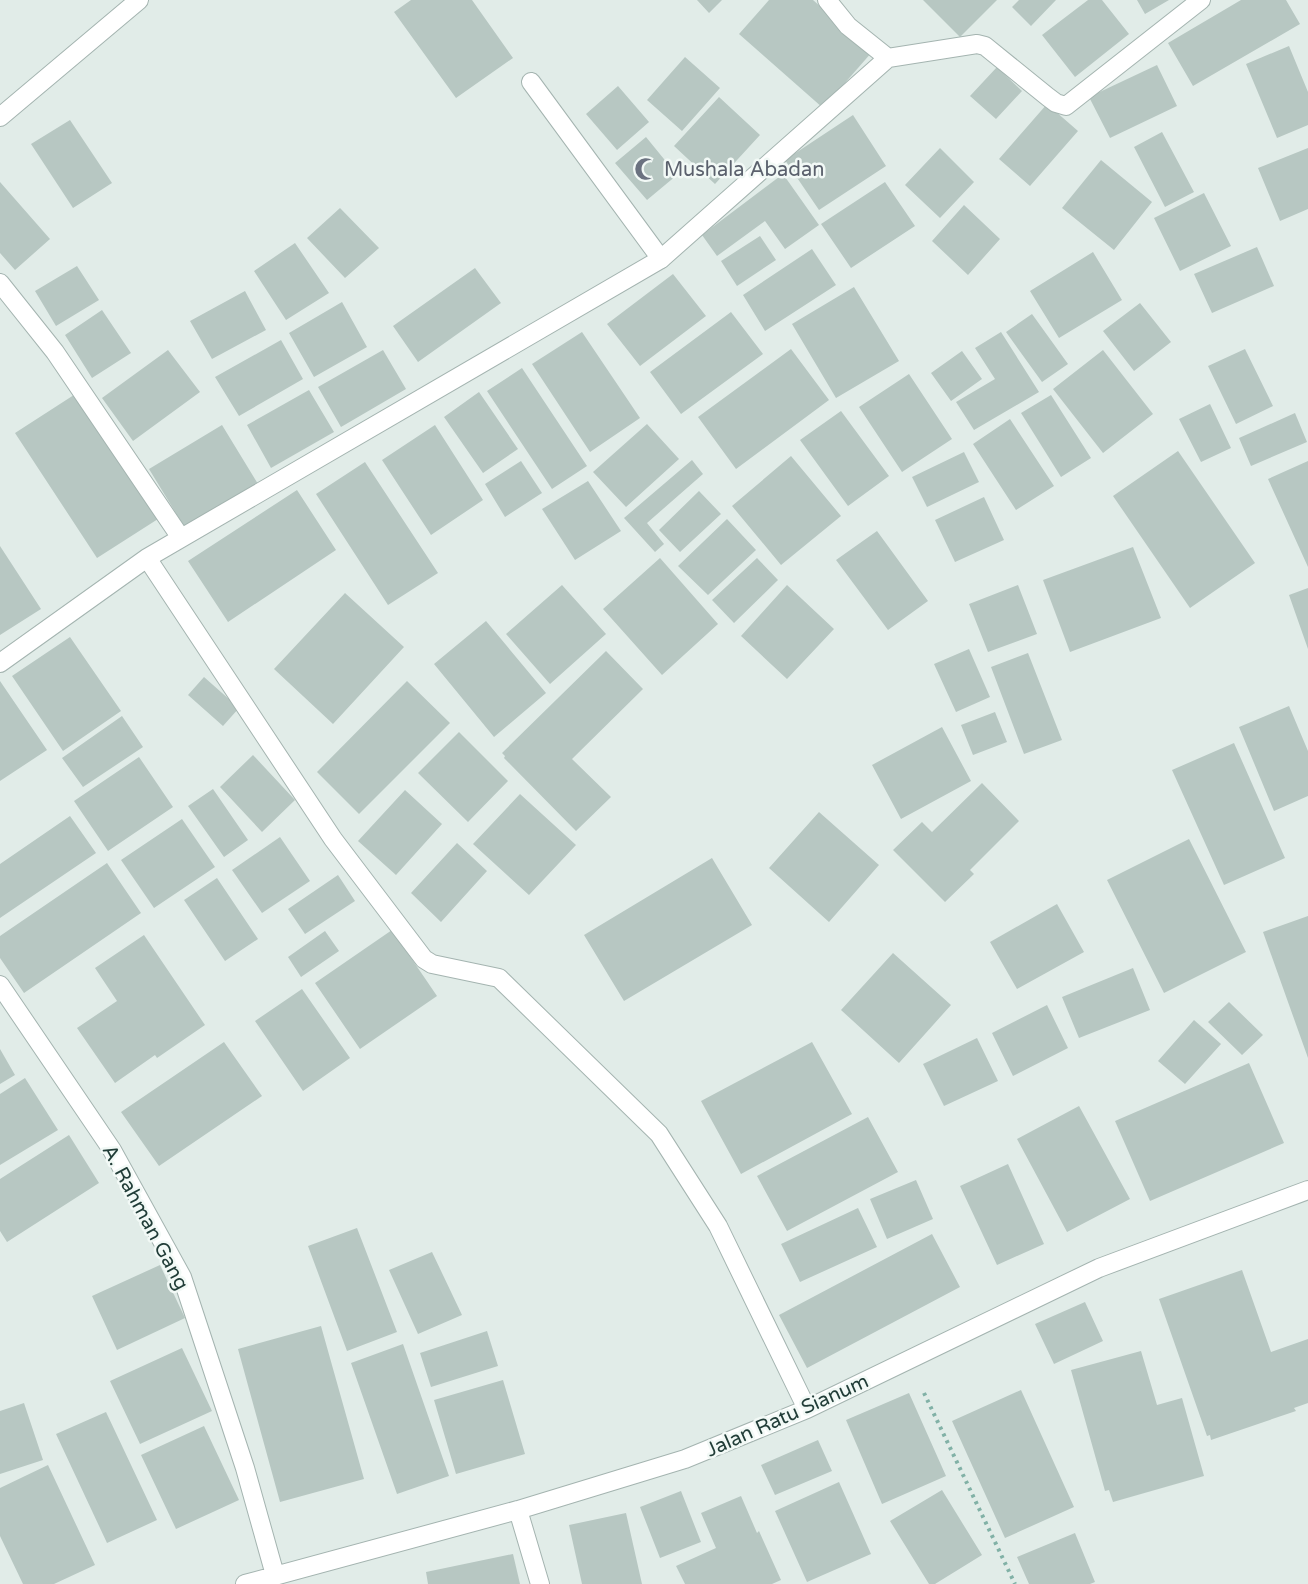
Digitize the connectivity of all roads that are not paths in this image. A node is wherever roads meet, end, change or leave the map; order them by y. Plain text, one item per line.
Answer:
1 (139, 0) edge
2 (827, 0) edge
3 (1201, 0) edge
4 (888, 58) junction
5 (531, 82) dead end
6 (0, 117) edge
7 (661, 259) junction
8 (0, 283) edge
9 (181, 538) junction
10 (147, 558) junction
11 (0, 663) edge
12 (0, 985) edge
13 (1308, 1190) edge
14 (807, 1409) junction
15 (518, 1510) junction
16 (275, 1575) junction
17 (246, 1584) edge
18 (540, 1584) edge

1 - 6 street
2 - 4 street
3 - 4 street
4 - 7 street
5 - 7 street
7 - 9 street
8 - 9 street
9 - 10 street
10 - 11 street
10 - 14 street
12 - 16 street, A. Rahman Gang
13 - 14 street, Jalan Ratu Sianum
14 - 15 street, Jalan Ratu Sianum
15 - 16 street, Jalan Ratu Sianum
15 - 18 street
16 - 17 street, Jalan Ratu Sianum

